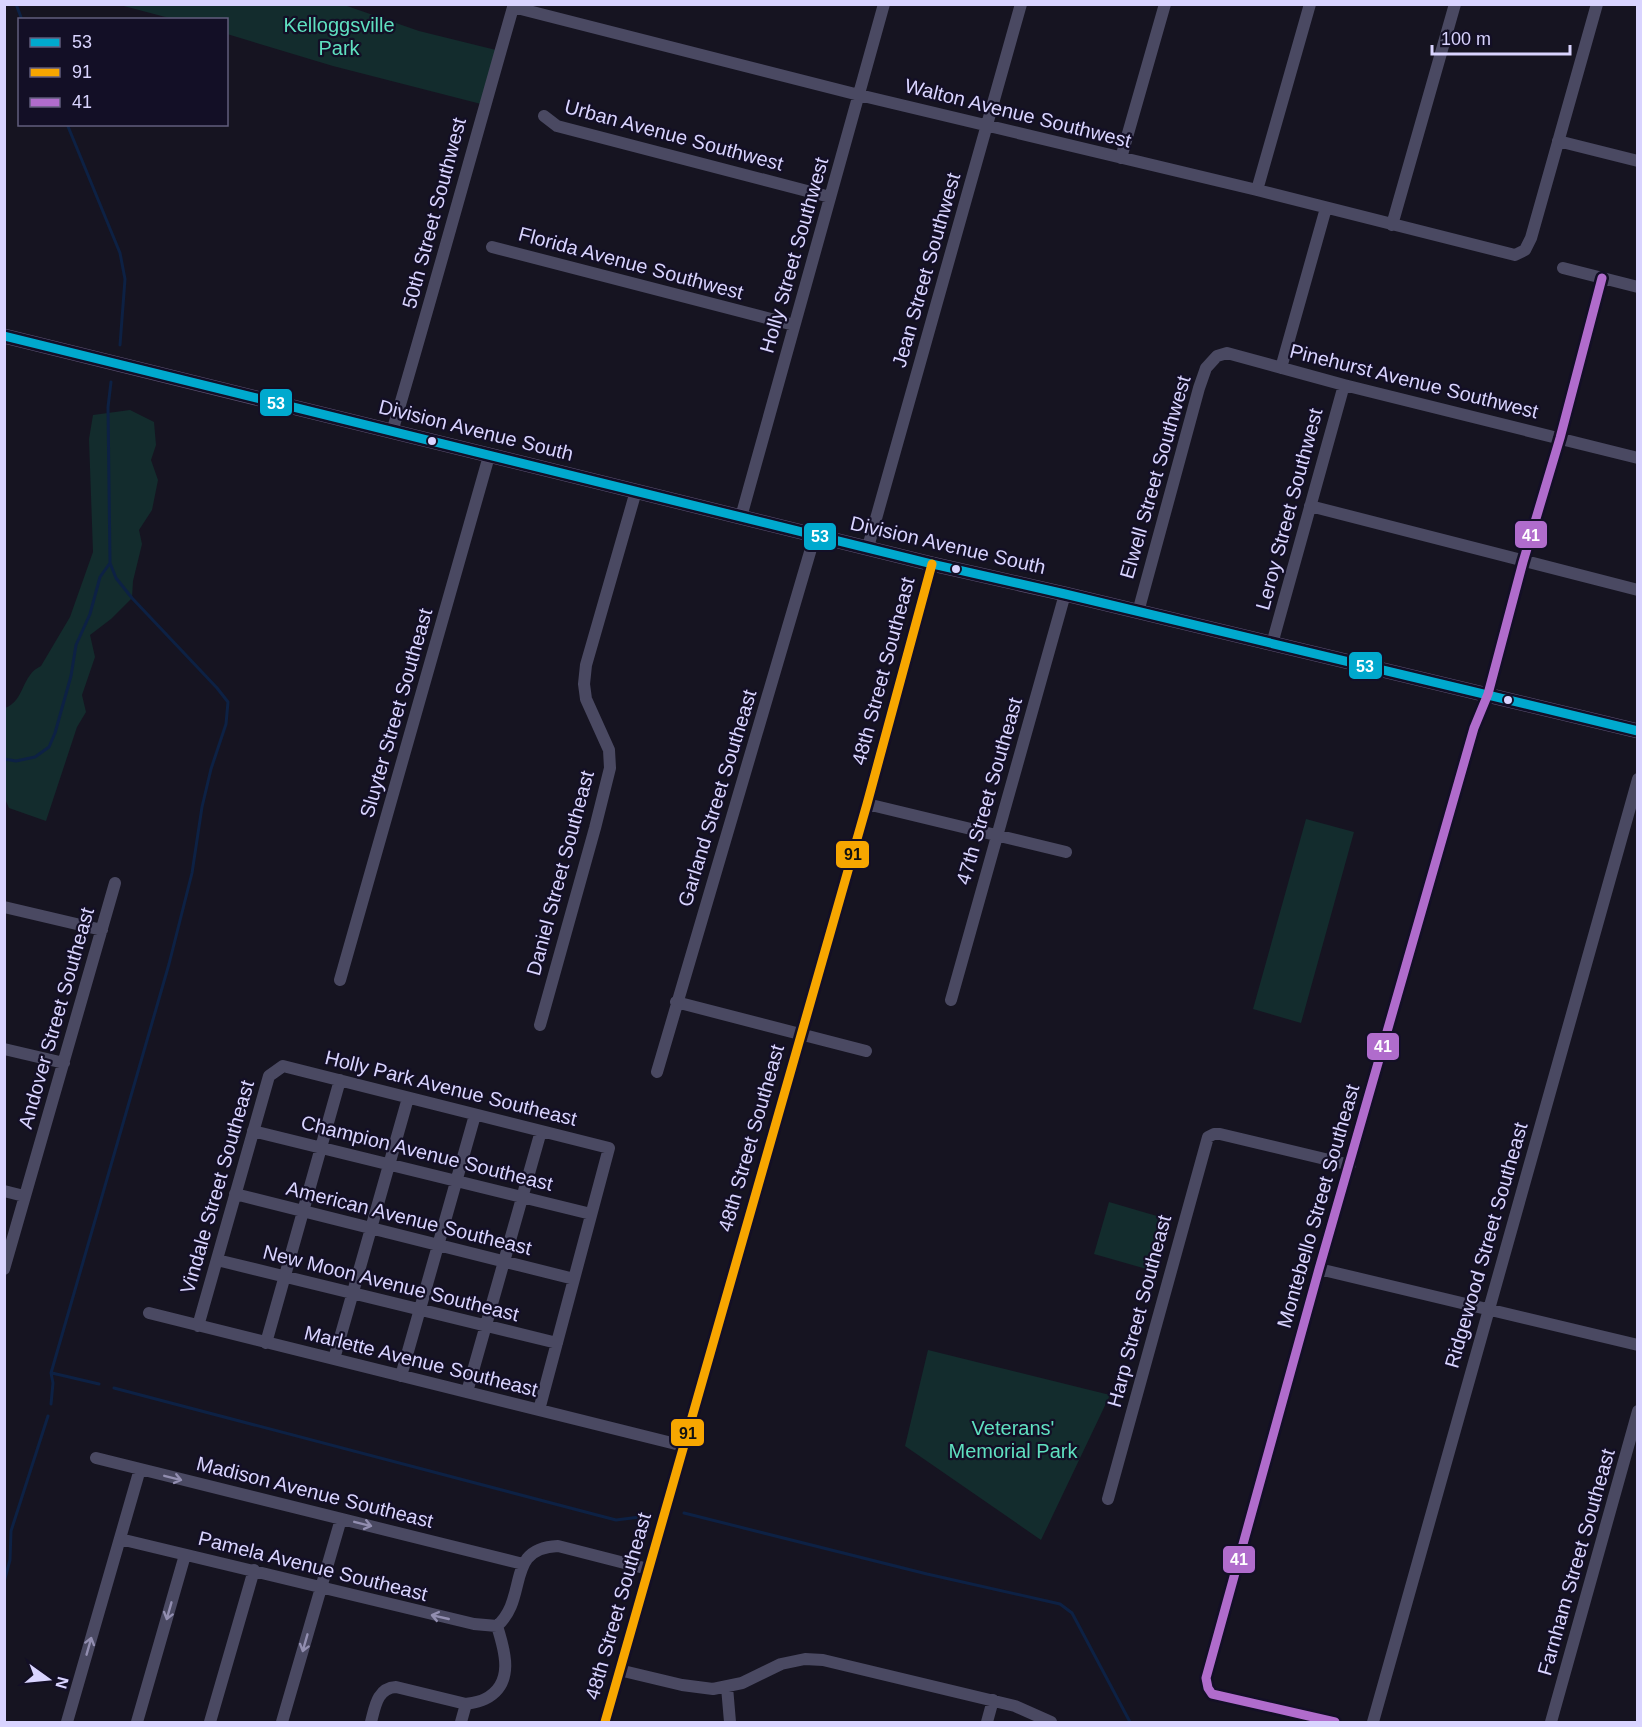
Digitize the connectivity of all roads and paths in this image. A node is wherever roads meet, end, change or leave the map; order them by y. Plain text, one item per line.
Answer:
1 (884, 4) edge
2 (1021, 4) edge
3 (1164, 4) edge
4 (1310, 4) edge
5 (1455, 4) edge
6 (1596, 4) edge
7 (513, 6) edge
8 (859, 95) junction
9 (544, 116) dead end
10 (986, 126) junction
11 (1558, 141) junction
12 (1121, 159) junction
13 (1638, 161) edge
14 (1257, 190) junction
15 (830, 197) junction
16 (1326, 208) junction
17 (1392, 225) junction
18 (492, 247) dead end
19 (1563, 268) dead end
20 (1602, 278) junction
21 (1638, 287) edge
22 (794, 325) junction
23 (4, 336) edge
24 (1217, 356) joint
25 (1281, 368) junction
26 (1344, 385) junction
27 (392, 432) junction
28 (1560, 438) junction
29 (489, 456) junction
30 (1638, 458) edge
31 (636, 491) junction
32 (1310, 506) junction
33 (741, 517) junction
34 (815, 535) junction
35 (868, 547) junction
36 (1523, 562) junction
37 (932, 564) junction
38 (1638, 590) edge
39 (1065, 594) junction
40 (1138, 612) junction
41 (1272, 644) junction
42 (1488, 694) junction
43 (1638, 731) edge
44 (1638, 779) edge
45 (867, 804) junction
46 (997, 835) junction
47 (1066, 852) dead end
48 (115, 883) dead end
49 (4, 907) edge
50 (102, 930) junction
51 (340, 980) dead end
52 (951, 1000) dead end
53 (676, 1002) junction
54 (540, 1025) dead end
55 (801, 1033) junction
56 (4, 1049) edge
57 (866, 1051) dead end
58 (64, 1063) junction
59 (283, 1066) joint
60 (657, 1072) dead end
61 (340, 1080) junction
62 (408, 1098) junction
63 (475, 1115) junction
64 (253, 1131) junction
65 (541, 1131) junction
66 (321, 1148) junction
67 (389, 1164) junction
68 (1350, 1165) junction
69 (456, 1181) junction
70 (4, 1191) edge
71 (236, 1194) junction
72 (24, 1196) junction
73 (522, 1197) junction
74 (303, 1211) junction
75 (591, 1214) junction
76 (371, 1228) junction
77 (438, 1245) junction
78 (217, 1260) junction
79 (504, 1262) junction
80 (4, 1269) edge
81 (1319, 1269) junction
82 (285, 1277) junction
83 (574, 1279) junction
84 (352, 1293) junction
85 (420, 1309) junction
86 (1489, 1309) junction
87 (148, 1313) dead end
88 (485, 1325) junction
89 (198, 1326) junction
90 (266, 1343) junction
91 (557, 1343) junction
92 (1638, 1345) edge
93 (334, 1359) junction
94 (401, 1376) junction
95 (466, 1392) junction
96 (539, 1410) junction
97 (1638, 1411) edge
98 (684, 1446) junction
99 (96, 1458) dead end
100 (140, 1469) junction
101 (1108, 1500) dead end
102 (341, 1519) junction
103 (120, 1539) junction
104 (185, 1555) junction
105 (524, 1564) junction
106 (648, 1569) junction
107 (254, 1570) junction
108 (322, 1587) junction
109 (497, 1626) junction
110 (620, 1670) junction
111 (727, 1686) junction
112 (993, 1700) junction
113 (466, 1704) junction
114 (67, 1722) edge
115 (137, 1722) edge
116 (210, 1722) edge
117 (282, 1722) edge
118 (370, 1722) edge
119 (461, 1722) edge
120 (605, 1722) edge
121 (730, 1722) edge
122 (987, 1722) edge
123 (1051, 1722) edge
124 (1335, 1722) edge
125 (1373, 1722) edge
126 (1551, 1722) edge

1 - 8 street, Holly Street Southwest
2 - 10 street, Jean Street Southwest
3 - 12 street
4 - 14 street
5 - 17 street
6 - 11 street
7 - 8 street, Walton Avenue Southwest
7 - 27 street, 50th Street Southwest
8 - 10 street, Walton Avenue Southwest
8 - 15 street, Holly Street Southwest
9 - 15 street, Urban Avenue Southwest
10 - 12 street, Walton Avenue Southwest
10 - 35 street, Jean Street Southwest
11 - 13 street
11 - 17 street, Walton Avenue Southwest
12 - 14 street, Walton Avenue Southwest
14 - 16 street, Walton Avenue Southwest
15 - 22 street, Holly Street Southwest
16 - 17 street, Walton Avenue Southwest
16 - 25 street
18 - 22 street, Florida Avenue Southwest
19 - 20 street
20 - 21 street
20 - 28 street, Montebello Street Southeast
22 - 33 street, Holly Street Southwest
23 - 27 main road, Division Avenue South
24 - 25 street, Pinehurst Avenue Southwest
24 - 40 street, Elwell Street Southwest
25 - 26 street, Pinehurst Avenue Southwest
26 - 28 street, Pinehurst Avenue Southwest
26 - 32 street, Leroy Street Southwest
27 - 29 main road, Division Avenue South
28 - 30 street, Pinehurst Avenue Southwest
28 - 36 street, Montebello Street Southeast
29 - 31 main road, Division Avenue South
29 - 51 street, Sluyter Street Southeast
31 - 33 main road, Division Avenue South
31 - 54 street, Daniel Street Southeast
32 - 36 street
32 - 41 street, Leroy Street Southwest
33 - 34 main road, Division Avenue South
34 - 35 main road, Division Avenue South
34 - 53 street, Garland Street Southeast
35 - 37 main road, Division Avenue South
36 - 38 street
36 - 42 street, Montebello Street Southeast
37 - 39 main road, Division Avenue South
37 - 45 street, 48th Street Southeast
39 - 40 main road, Division Avenue South
39 - 46 street, 47th Street Southeast
40 - 41 main road, Division Avenue South
41 - 42 main road, Division Avenue South
42 - 43 main road, Division Avenue South
42 - 68 street, Montebello Street Southeast
44 - 86 street, Ridgewood Street Southeast
45 - 46 street
45 - 55 street, 48th Street Southeast
46 - 47 street
46 - 52 street, 47th Street Southeast
48 - 50 street, Andover Street Southeast
49 - 50 street
50 - 58 street, Andover Street Southeast
53 - 55 street
53 - 60 street, Garland Street Southeast
55 - 57 street
55 - 98 street, 48th Street Southeast
56 - 58 street
58 - 72 street, Andover Street Southeast
59 - 61 street, Holly Park Avenue Southeast
59 - 64 street, Vindale Street Southeast
61 - 62 street, Holly Park Avenue Southeast
61 - 66 street
62 - 63 street, Holly Park Avenue Southeast
62 - 67 street
63 - 65 street, Holly Park Avenue Southeast
63 - 69 street
64 - 66 street, Champion Avenue Southeast
64 - 71 street, Vindale Street Southeast
65 - 73 street
65 - 75 street, Holly Park Avenue Southeast
66 - 67 street, Champion Avenue Southeast
66 - 74 street
67 - 69 street, Champion Avenue Southeast
67 - 76 street
68 - 81 street, Montebello Street Southeast
68 - 101 street, Harp Street Southeast
69 - 73 street, Champion Avenue Southeast
69 - 77 street
70 - 72 street
71 - 74 street, American Avenue Southeast
71 - 78 street, Vindale Street Southeast
72 - 80 street, Andover Street Southeast
73 - 75 street, Champion Avenue Southeast
73 - 79 street
74 - 76 street, American Avenue Southeast
74 - 82 street
75 - 83 street
76 - 77 street, American Avenue Southeast
76 - 84 street
77 - 79 street, American Avenue Southeast
77 - 85 street
78 - 82 street, New Moon Avenue Southeast
78 - 89 street, Vindale Street Southeast
79 - 83 street, American Avenue Southeast
79 - 88 street
81 - 86 street
81 - 124 street, Montebello Street Southeast
82 - 84 street, New Moon Avenue Southeast
82 - 90 street
83 - 91 street
84 - 85 street, New Moon Avenue Southeast
84 - 93 street
85 - 88 street, New Moon Avenue Southeast
85 - 94 street
86 - 92 street
86 - 125 street, Ridgewood Street Southeast
87 - 89 street, Marlette Avenue Southeast
88 - 91 street, New Moon Avenue Southeast
88 - 95 street
89 - 90 street, Marlette Avenue Southeast
90 - 93 street, Marlette Avenue Southeast
91 - 96 street
93 - 94 street, Marlette Avenue Southeast
94 - 95 street, Marlette Avenue Southeast
95 - 96 street, Marlette Avenue Southeast
96 - 98 street, Marlette Avenue Southeast
97 - 126 street, Farnham Street Southeast
98 - 106 street, 48th Street Southeast
99 - 100 street, Madison Avenue Southeast
100 -> 102 street, Madison Avenue Southeast
100 - 103 street
102 -> 105 street, Madison Avenue Southeast
102 - 108 street
103 - 104 street, Pamela Avenue Southeast
114 -> 103 street
104 - 107 street, Pamela Avenue Southeast
104 -> 115 street
105 - 106 street
105 - 109 street
106 - 110 street, 48th Street Southeast
107 - 108 street, Pamela Avenue Southeast
107 - 116 street
109 -> 108 street, Pamela Avenue Southeast
108 -> 117 street
109 - 113 street
110 - 111 street
110 - 120 street, 48th Street Southeast
111 - 112 street
111 - 121 street
112 - 122 street
112 - 123 street
113 - 118 street
113 - 119 street

